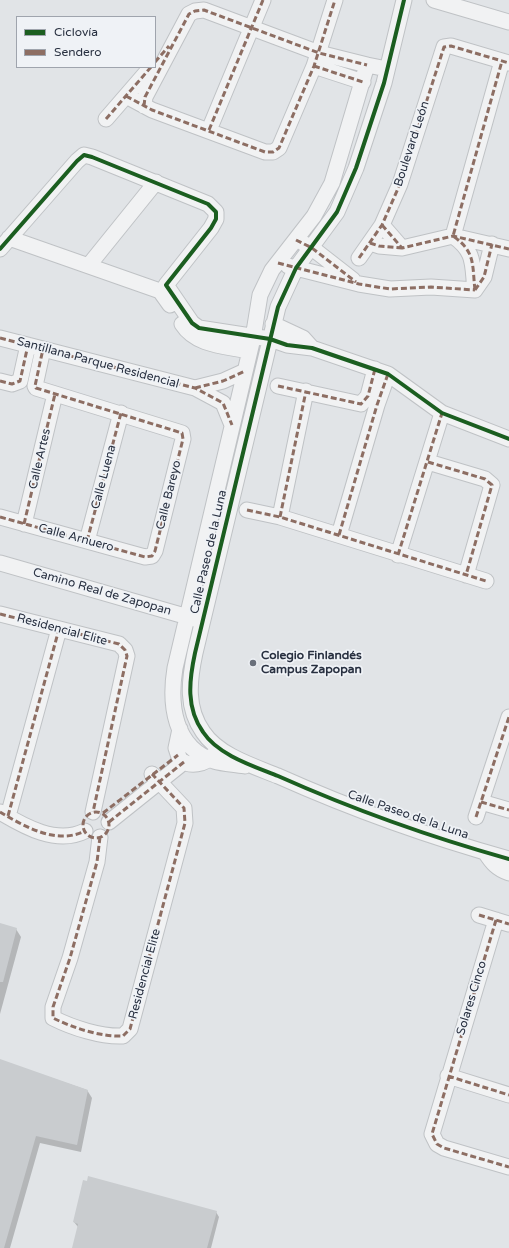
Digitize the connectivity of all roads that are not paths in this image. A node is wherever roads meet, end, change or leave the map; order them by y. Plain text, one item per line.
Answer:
1 (263, 0) edge
2 (335, 0) edge
3 (404, 0) edge
4 (434, 0) edge
5 (509, 22) edge
6 (251, 27) junction
7 (176, 37) junction
8 (316, 59) junction
9 (156, 61) edge
10 (505, 62) edge
11 (367, 65) junction
12 (149, 68) edge
13 (387, 69) junction
14 (362, 82) junction
15 (126, 96) junction
16 (144, 106) junction
17 (106, 119) dead end
18 (210, 130) junction
19 (156, 182) junction
20 (382, 225) junction
21 (453, 236) junction
22 (296, 240) junction
23 (370, 243) junction
24 (5, 244) edge
25 (492, 244) junction
26 (312, 248) junction
27 (402, 248) junction
28 (509, 249) edge
29 (359, 258) dead end
30 (278, 263) junction
31 (88, 265) junction
32 (296, 268) junction
33 (359, 284) junction
34 (474, 290) junction
35 (274, 324) junction
36 (0, 338) edge
37 (270, 339) junction
38 (251, 344) junction
39 (28, 345) junction
40 (312, 348) junction
41 (43, 349) junction
42 (245, 371) junction
43 (382, 371) junction
44 (0, 381) edge
45 (278, 386) dead end
46 (195, 388) junction
47 (306, 391) junction
48 (55, 394) junction
49 (120, 413) junction
50 (442, 413) junction
51 (232, 425) junction
52 (509, 439) edge
53 (428, 462) junction
54 (214, 500) junction
55 (231, 505) junction
56 (247, 510) dead end
57 (0, 517) edge
58 (280, 517) junction
59 (24, 524) junction
60 (339, 536) junction
61 (87, 540) junction
62 (398, 555) junction
63 (152, 556) joint
64 (0, 563) edge
65 (466, 575) junction
66 (486, 581) dead end
67 (0, 614) edge
68 (187, 616) junction
69 (203, 621) junction
70 (59, 629) junction
71 (509, 717) edge
72 (180, 729) junction
73 (213, 753) junction
74 (181, 759) junction
75 (155, 778) junction
76 (481, 802) junction
77 (509, 810) edge
78 (4, 814) edge
79 (102, 816) junction
80 (476, 817) dead end
81 (85, 830) junction
82 (100, 837) junction
83 (485, 852) junction
84 (509, 859) edge
85 (509, 873) edge
86 (479, 915) dead end
87 (502, 922) edge
88 (448, 1076) junction
89 (509, 1095) edge
90 (509, 1167) edge

1 - 6 street
2 - 8 street
3 - 13 street, Calle Paseo de la Luna
4 - 5 street
6 - 7 street
6 - 8 street
6 - 18 street
7 - 9 street
7 - 16 street
8 - 11 street
8 - 14 street
8 - 18 street
10 - 20 street, Boulevard León
10 - 21 street
11 - 13 street
11 - 14 street, Calle Paseo de la Luna
12 - 15 street
13 - 26 street, Calle Paseo de la Luna
14 - 22 street, Calle Paseo de la Luna
15 - 16 street
15 - 17 street
16 - 18 street
19 - 24 street
19 - 31 street
19 - 38 street
20 - 23 street
20 - 27 street
21 - 25 street
21 - 27 street
21 - 34 street
22 - 26 street
22 - 30 street, Calle Paseo de la Luna
23 - 27 street
23 - 29 street
24 - 31 street
25 - 28 street
25 - 34 street
26 - 32 street, Calle Paseo de la Luna
26 - 33 street
30 - 32 street
30 - 38 street, Calle Paseo de la Luna
31 - 38 street
32 - 33 street
32 - 35 street, Calle Paseo de la Luna
33 - 34 street
35 - 37 street, Calle Paseo de la Luna
35 - 40 street
36 - 39 street, Santillana Parque Residencial
37 - 38 street
37 - 40 street
37 - 55 street, Calle Paseo de la Luna
38 - 42 street, Calle Paseo de la Luna
39 - 41 street, Santillana Parque Residencial
39 - 44 street
40 - 43 street
41 - 46 street, Santillana Parque Residencial
41 - 48 street
42 - 46 street
42 - 51 street, Calle Paseo de la Luna
43 - 47 street
43 - 50 street
43 - 60 street
45 - 47 street
46 - 51 street
47 - 58 street
48 - 49 street
48 - 59 street, Calle Artes
49 - 61 street, Calle Luena
49 - 63 street, Calle Bareyo
50 - 52 street
50 - 53 street
51 - 54 street, Calle Paseo de la Luna
53 - 62 street
53 - 65 street
54 - 55 street
54 - 68 street, Calle Paseo de la Luna
55 - 69 street, Calle Paseo de la Luna
56 - 58 street
57 - 59 street, Calle Arnuero
58 - 60 street
59 - 61 street, Calle Arnuero
60 - 62 street
61 - 63 street, Calle Arnuero
62 - 65 street
64 - 68 street, Camino Real de Zapopan
65 - 66 street
67 - 70 street, Residencial Elite
68 - 69 street, Camino Real de Zapopan
68 - 72 street, Calle Paseo de la Luna
69 - 73 street, Calle Paseo de la Luna
70 - 78 street
70 - 79 street, Residencial Elite
71 - 76 street
72 - 73 street, Calle Paseo de la Luna
72 - 74 street
73 - 74 street
73 - 83 street, Calle Paseo de la Luna
74 - 75 street
75 - 79 street
75 - 82 street, Residencial Elite
76 - 77 street
76 - 80 street
78 - 81 street
79 - 81 street
79 - 82 street
81 - 82 street
83 - 84 street, Calle Paseo de la Luna
83 - 85 street
86 - 87 street, Solares Cinco
87 - 88 street, Solares Cinco
88 - 89 street
88 - 90 street, Solares Cinco

